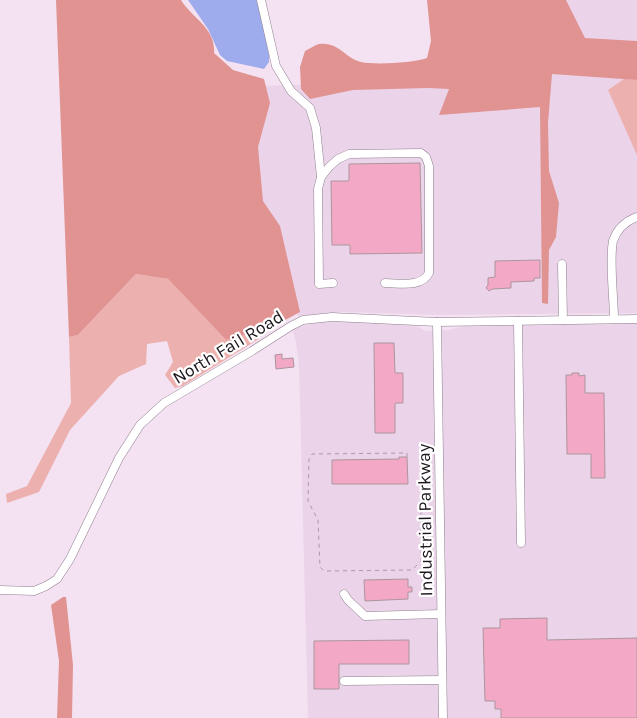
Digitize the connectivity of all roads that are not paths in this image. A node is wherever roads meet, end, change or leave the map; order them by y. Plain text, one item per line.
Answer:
1 (261, 0) edge
2 (322, 177) junction
3 (637, 217) edge
4 (562, 264) dead end
5 (333, 283) dead end
6 (385, 283) dead end
7 (614, 319) junction
8 (637, 319) edge
9 (563, 320) junction
10 (518, 321) junction
11 (437, 322) junction
12 (522, 543) dead end
13 (0, 590) edge
14 (344, 594) dead end
15 (441, 614) junction
16 (442, 680) junction
17 (344, 681) dead end
18 (443, 718) edge

1 - 2 street
2 - 5 street
2 - 6 street
3 - 7 street
4 - 9 street
7 - 8 street, North Fail Road
7 - 9 street, North Fail Road
9 - 10 street, North Fail Road
10 - 11 street, North Fail Road
10 - 12 street
11 - 13 street, North Fail Road
11 - 15 street, Industrial Parkway
14 - 15 street
15 - 16 street, Industrial Parkway
16 - 17 street
16 - 18 street, Industrial Parkway

